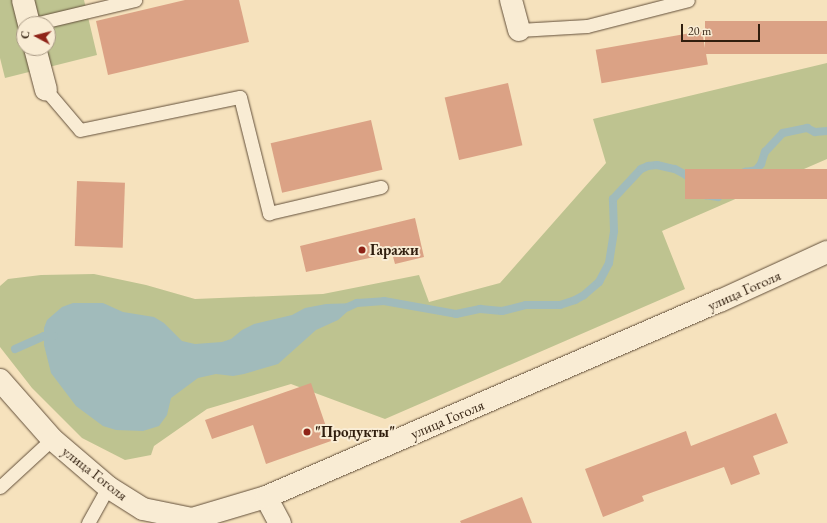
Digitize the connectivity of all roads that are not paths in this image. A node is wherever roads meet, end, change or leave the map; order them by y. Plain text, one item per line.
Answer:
1 (23, 0) edge
2 (135, 0) edge
3 (511, 0) edge
4 (688, 0) edge
5 (27, 16) edge
6 (56, 19) edge
7 (519, 30) joint
8 (37, 56) edge
9 (46, 90) joint
10 (381, 187) dead end
11 (827, 252) edge
12 (0, 380) edge
13 (52, 439) junction
14 (0, 487) edge
15 (108, 487) junction
16 (266, 497) junction
17 (88, 523) edge
18 (280, 523) edge

1 - 5 main road
2 - 6 lane
3 - 7 main road
4 - 7 lane
8 - 9 main road
9 - 10 lane
11 - 16 main road, улица Гоголя
12 - 13 main road, улица Гоголя
13 - 14 lane
13 - 15 main road, улица Гоголя
15 - 16 main road, улица Гоголя
15 - 17 lane
16 - 18 main road

